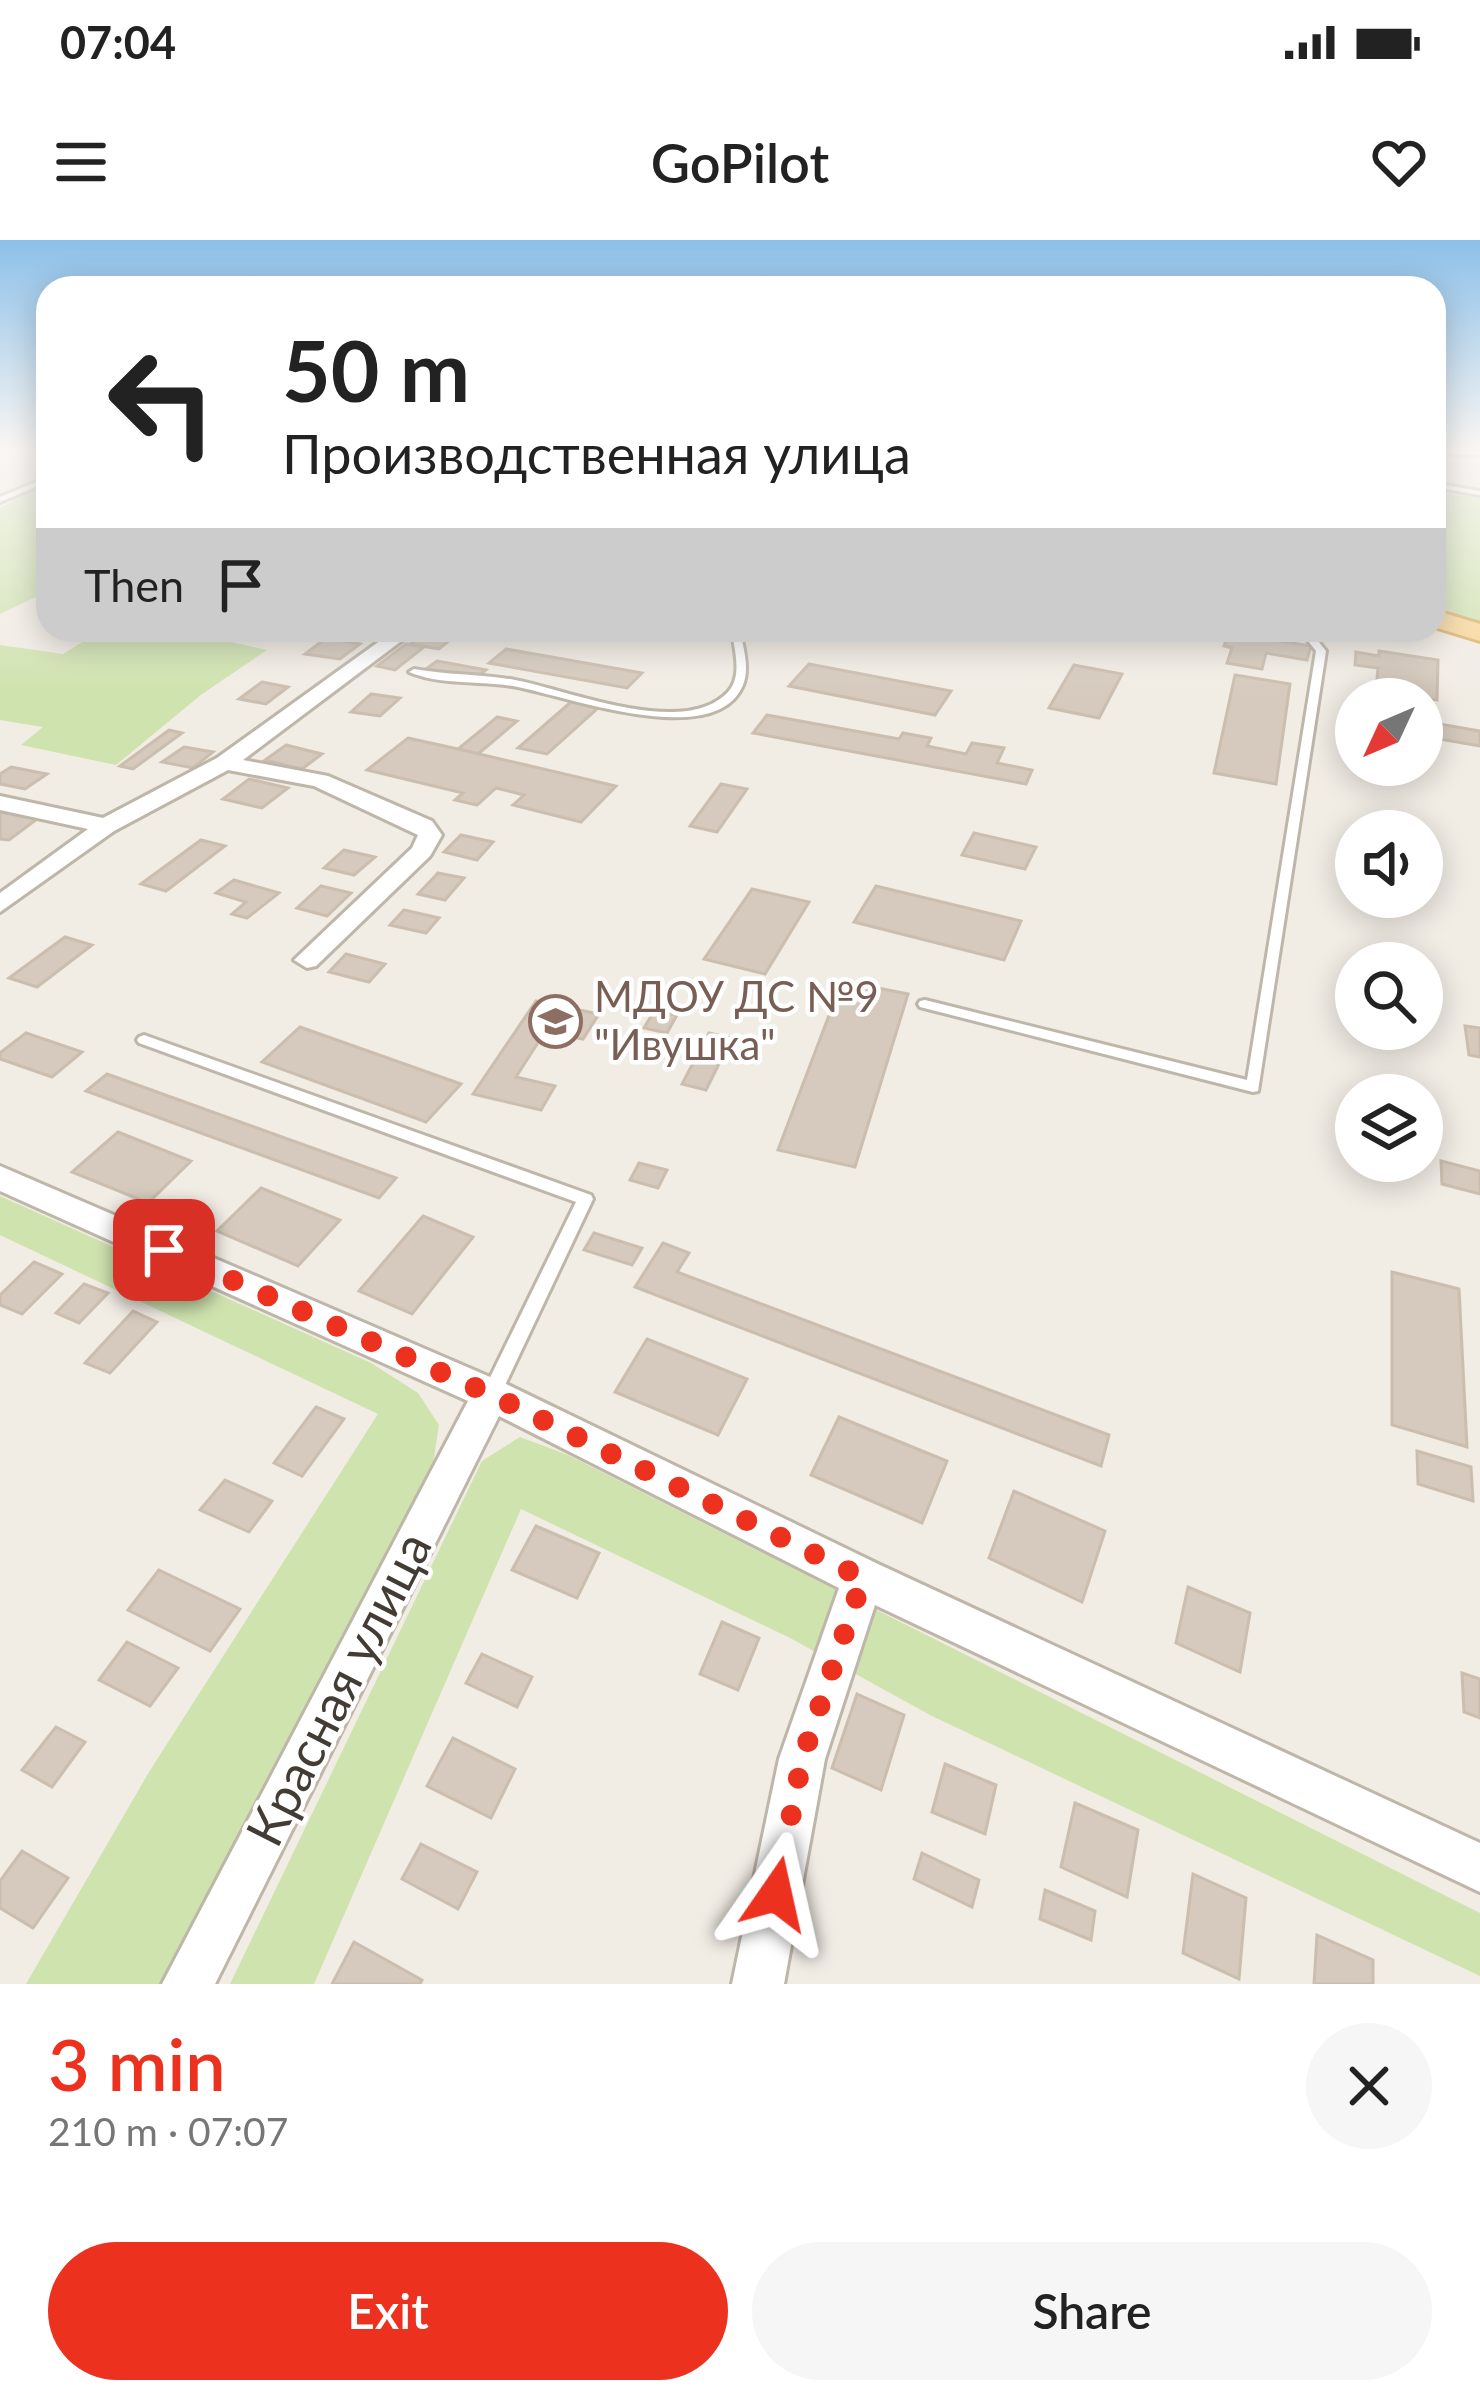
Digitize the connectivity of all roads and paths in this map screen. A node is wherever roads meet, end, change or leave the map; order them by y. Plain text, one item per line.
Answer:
1 (1446, 623) edge
2 (1476, 632) edge
3 (391, 642) edge
4 (738, 642) edge
5 (1314, 642) edge
6 (414, 672) dead end
7 (225, 764) junction
8 (0, 802) edge
9 (106, 826) junction
10 (0, 905) edge
11 (308, 960) dead end
12 (925, 1004) dead end
13 (144, 1040) dead end
14 (0, 1178) edge
15 (490, 1394) junction
16 (863, 1578) junction
17 (1480, 1868) edge
18 (188, 1984) edge
19 (758, 1984) edge

1 - 2 main road
3 - 7 street
4 - 6 lane
5 - 12 lane
7 - 9 street
7 - 11 street
8 - 9 street
9 - 10 street
13 - 15 lane
14 - 15 street
15 - 16 street
15 - 18 street, Красная улица
16 - 17 street
16 - 19 street

